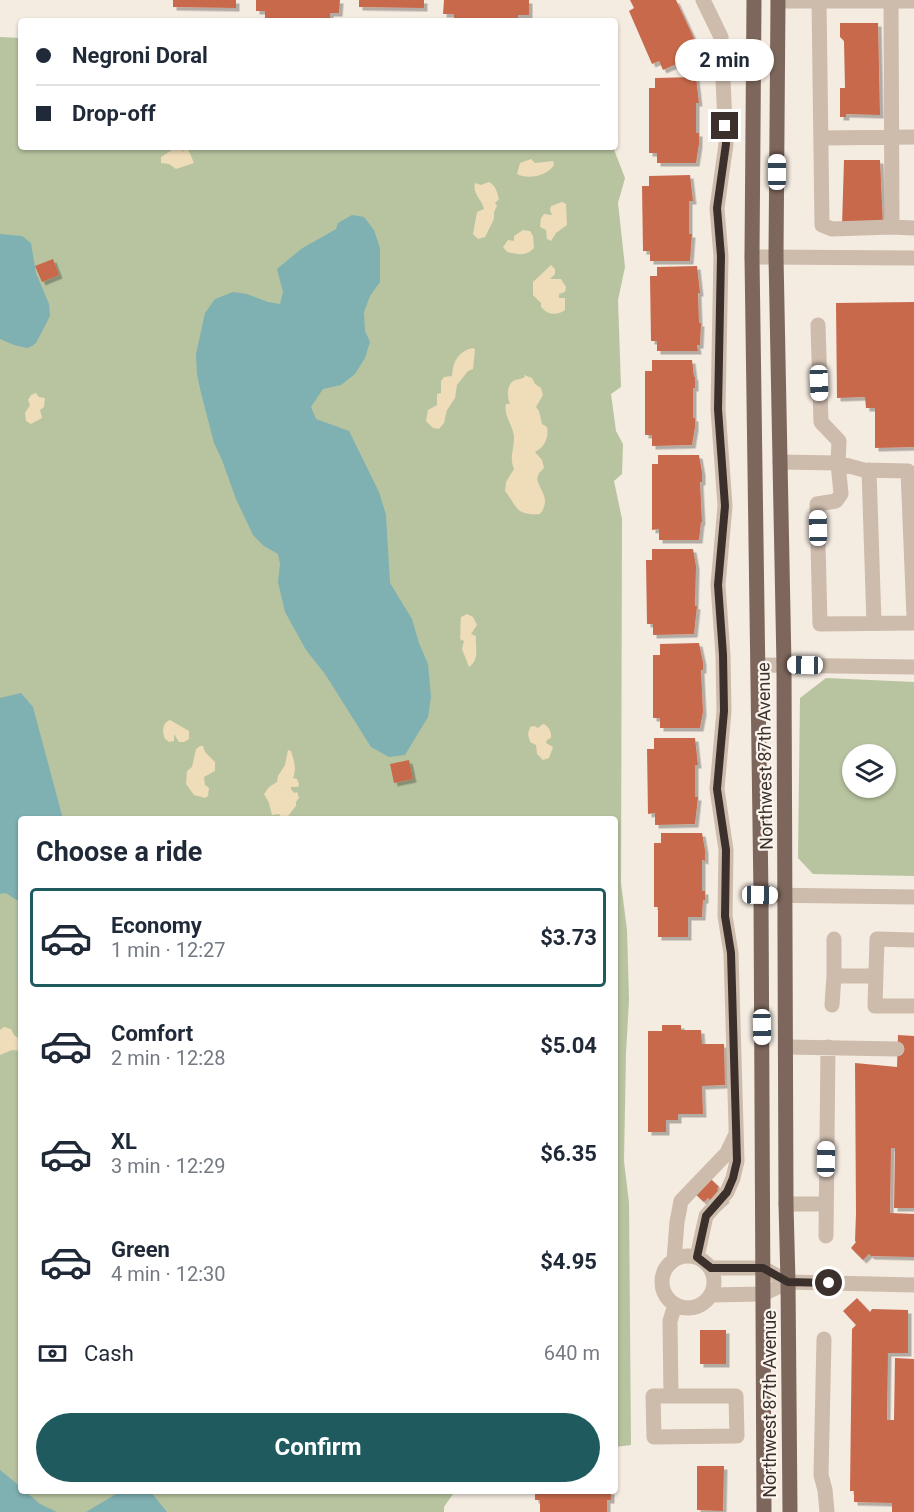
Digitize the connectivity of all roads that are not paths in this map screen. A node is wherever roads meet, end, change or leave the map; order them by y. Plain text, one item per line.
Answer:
1 (703, 0) edge
2 (754, 0) edge
3 (778, 1) edge
4 (819, 1) edge
5 (848, 1) edge
6 (891, 1) edge
7 (914, 1) edge
8 (892, 137) junction
9 (914, 137) edge
10 (821, 138) junction
11 (892, 227) junction
12 (914, 228) edge
13 (776, 256) junction
14 (752, 257) junction
15 (914, 258) edge
16 (818, 324) dead end
17 (780, 462) junction
18 (838, 463) junction
19 (869, 470) junction
20 (914, 616) edge
21 (874, 623) junction
22 (914, 623) edge
23 (758, 665) junction
24 (784, 665) junction
25 (914, 667) edge
26 (760, 895) junction
27 (786, 895) junction
28 (914, 897) edge
29 (834, 939) dead end
30 (914, 940) edge
31 (834, 976) junction
32 (876, 976) junction
33 (832, 1005) dead end
34 (914, 1006) edge
35 (786, 1047) junction
36 (828, 1047) junction
37 (897, 1049) dead end
38 (736, 1134) junction
39 (716, 1165) junction
40 (733, 1178) junction
41 (786, 1204) junction
42 (826, 1204) junction
43 (826, 1236) dead end
44 (697, 1257) junction
45 (674, 1260) junction
46 (711, 1268) junction
47 (763, 1268) junction
48 (788, 1282) junction
49 (914, 1285) edge
50 (763, 1294) junction
51 (711, 1295) junction
52 (675, 1305) junction
53 (824, 1339) dead end
54 (671, 1396) junction
55 (764, 1512) edge
56 (790, 1512) edge
57 (827, 1512) edge

1 - 38 street
2 - 14 main road, Northwest 87th Avenue
3 - 4 street
3 - 13 main road, Northwest 87th Avenue
4 - 5 street
4 - 10 street
5 - 6 street
6 - 7 street
6 - 8 street
8 - 9 street
8 - 10 street
8 - 11 street
10 - 11 street
11 - 12 street
13 - 14 street
13 - 15 street
13 - 17 main road, Northwest 87th Avenue
14 - 23 main road, Northwest 87th Avenue
16 - 18 street
17 - 18 street
17 - 24 main road, Northwest 87th Avenue
18 - 19 street
18 - 21 street
19 - 20 street
19 - 21 street
21 - 22 street
23 - 24 street
23 - 26 main road, Northwest 87th Avenue
24 - 25 street
24 - 27 main road, Northwest 87th Avenue
26 - 27 street
26 - 47 main road, Northwest 87th Avenue
27 - 28 street
27 - 35 main road, Northwest 87th Avenue
29 - 31 street
30 - 32 street
31 - 32 street
31 - 33 street
32 - 34 street
35 - 36 street
35 - 41 main road, Northwest 87th Avenue
36 - 37 street
36 - 42 street
38 - 39 street
38 - 40 street
39 - 40 street
39 - 45 street
40 - 44 street
41 - 42 street
41 - 48 main road, Northwest 87th Avenue
42 - 43 street
44 - 45 street
44 - 46 street
45 - 52 street
46 - 47 street
46 - 51 street
47 - 48 street
47 - 50 main road, Northwest 87th Avenue
48 - 49 street
48 - 50 street
48 - 56 main road, Northwest 87th Avenue
50 - 51 street
50 - 55 main road, Northwest 87th Avenue
51 - 52 street
52 - 54 street
53 - 57 street
54 - 54 street

